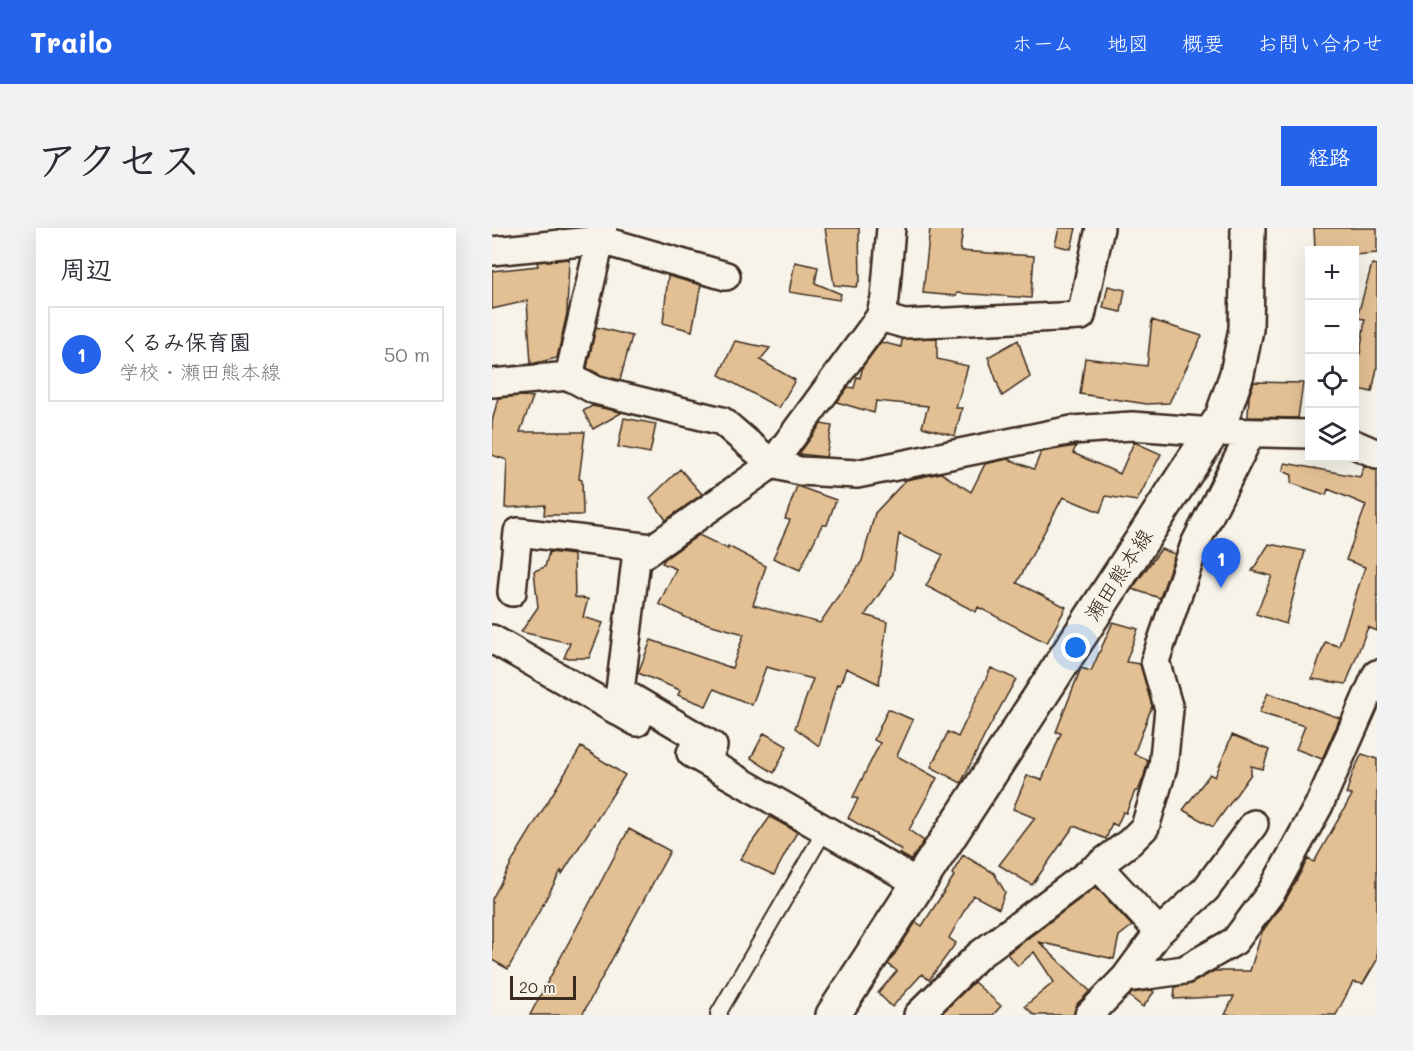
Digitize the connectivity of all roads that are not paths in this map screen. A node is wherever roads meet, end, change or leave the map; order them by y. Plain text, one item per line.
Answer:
1 (891, 228) edge
2 (1100, 228) edge
3 (1248, 228) edge
4 (602, 234) edge
5 (492, 251) edge
6 (726, 276) dead end
7 (880, 317) junction
8 (569, 376) junction
9 (492, 382) edge
10 (1213, 432) junction
11 (1251, 433) junction
12 (1305, 434) edge
13 (1359, 446) edge
14 (1377, 454) edge
15 (772, 464) junction
16 (652, 548) junction
17 (512, 592) dead end
18 (492, 639) edge
19 (1377, 674) edge
20 (706, 761) junction
21 (1254, 824) dead end
22 (825, 830) junction
23 (1098, 866) junction
24 (918, 883) junction
25 (1159, 932) junction
26 (1125, 978) junction
27 (720, 1015) edge
28 (833, 1015) edge
29 (918, 1015) edge
30 (1089, 1015) edge

1 - 7 street
2 - 7 street
3 - 10 main road, 瀬田熊本線
4 - 5 street
4 - 6 street
4 - 8 street
7 - 15 street
8 - 9 street
8 - 15 street
10 - 11 street
10 - 15 street
10 - 24 main road, 瀬田熊本線
11 - 12 street
11 - 23 street
13 - 14 street
15 - 16 street
16 - 17 street
16 - 20 street
18 - 20 street
19 - 26 street
20 - 22 street
21 - 25 street
22 - 24 street
22 - 27 lane
23 - 25 street
23 - 29 street
24 - 28 main road, 瀬田熊本線
25 - 26 street
26 - 30 street

